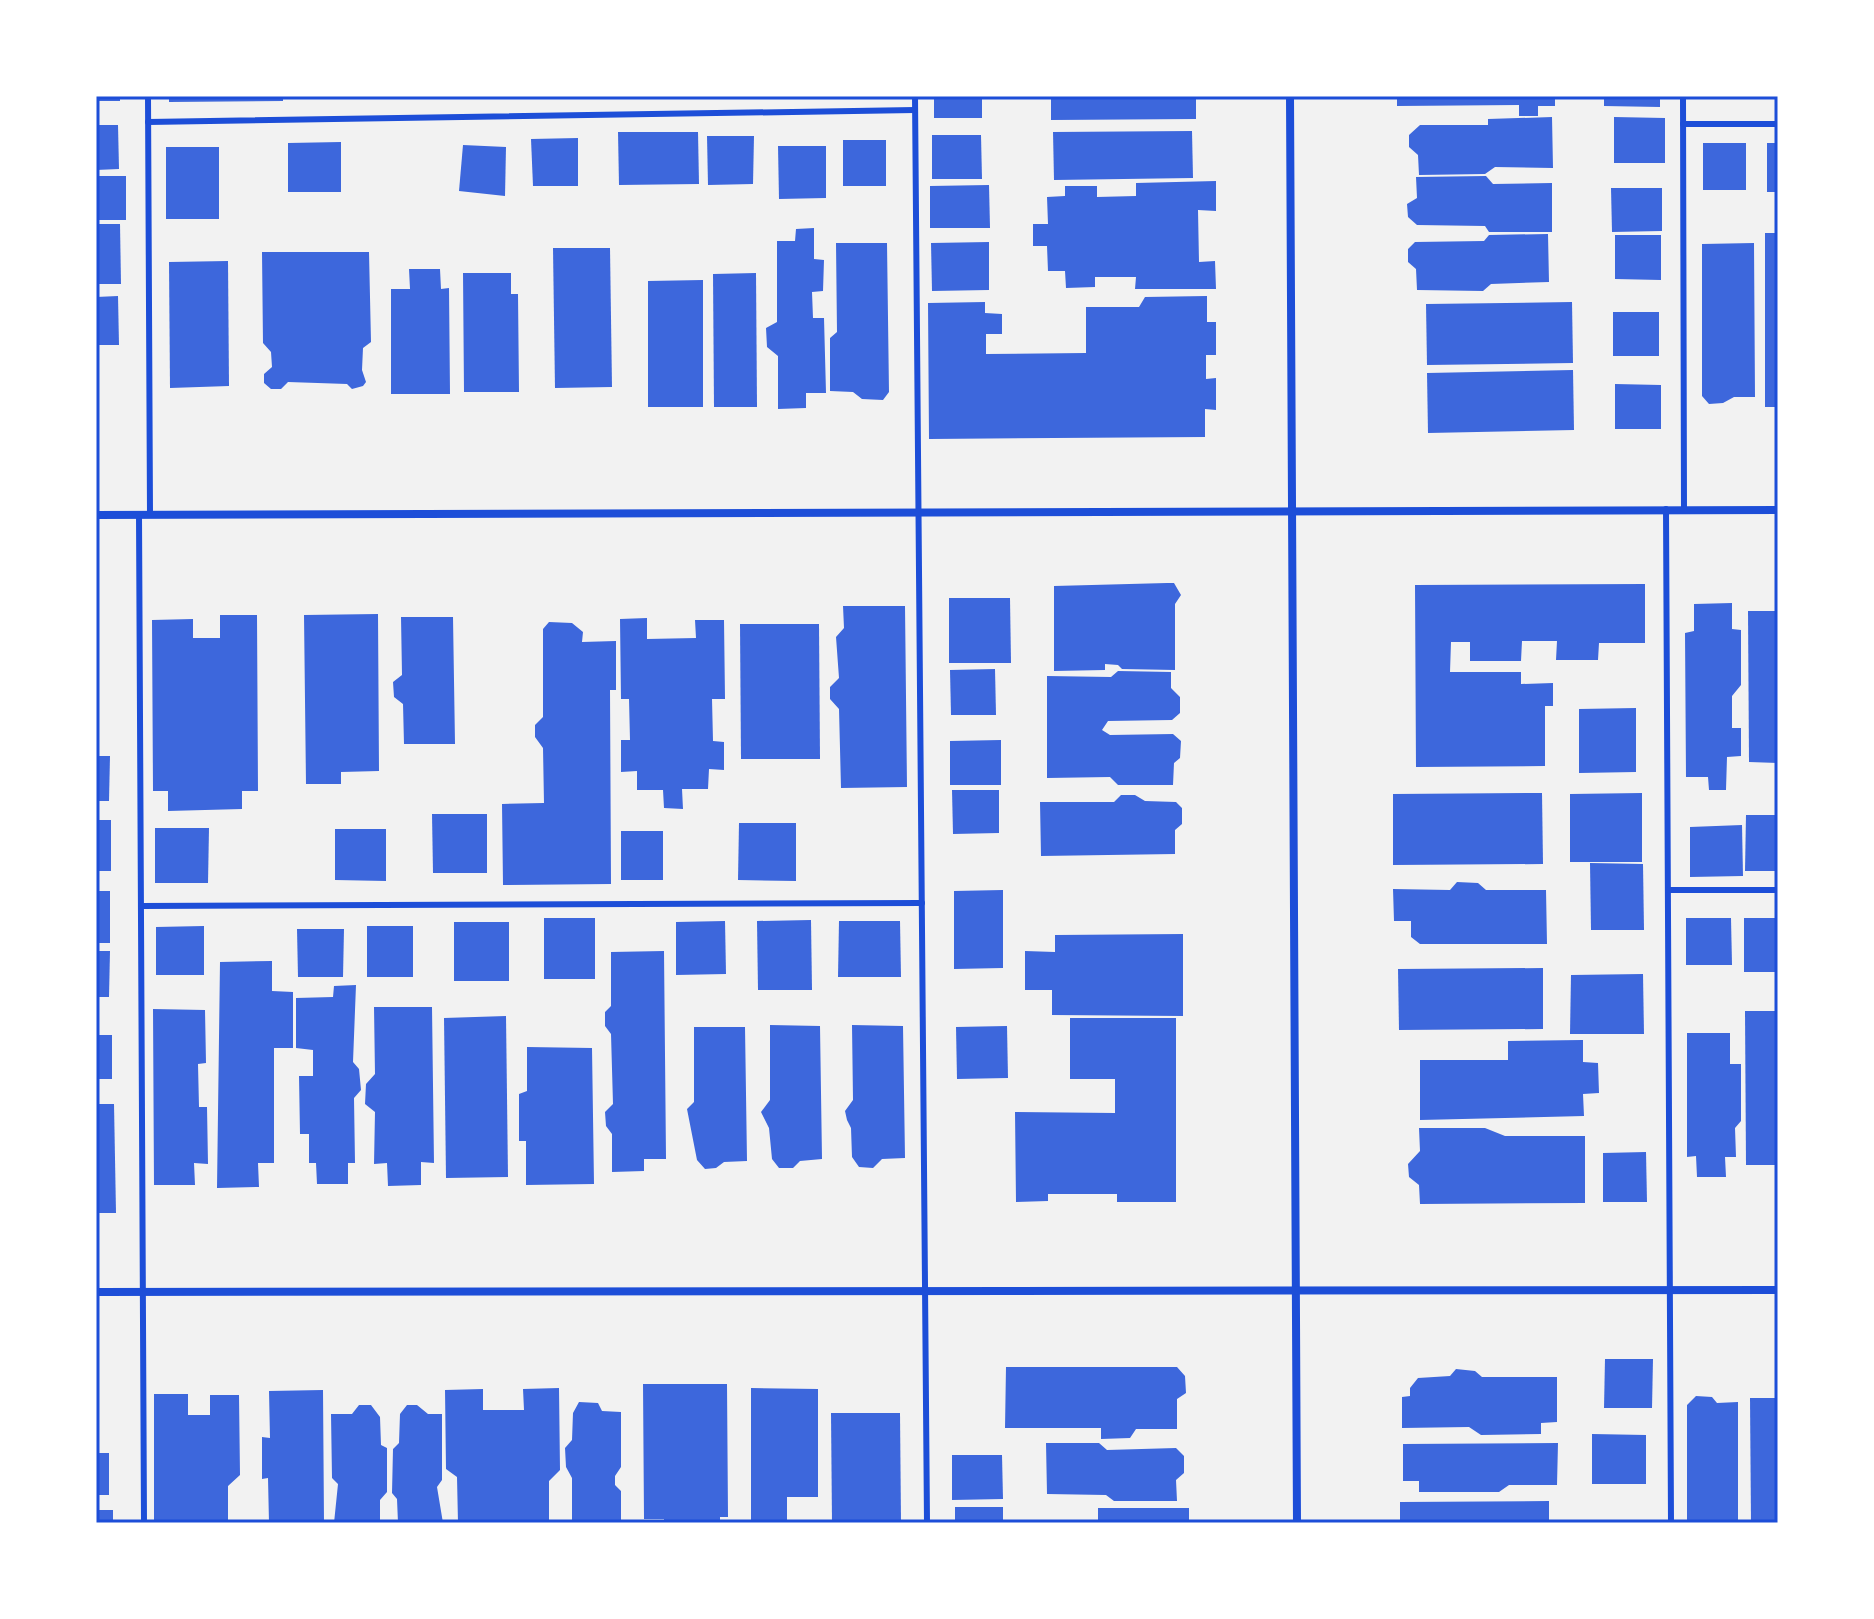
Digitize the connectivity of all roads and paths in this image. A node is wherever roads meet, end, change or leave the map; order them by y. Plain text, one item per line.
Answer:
1 (148, 96) edge
2 (915, 96) edge
3 (1290, 96) edge
4 (1683, 96) edge
5 (915, 110) junction
6 (148, 122) junction
7 (1683, 124) junction
8 (1778, 124) edge
9 (1666, 509) junction
10 (1778, 510) edge
11 (1294, 511) junction
12 (1684, 511) junction
13 (918, 512) junction
14 (96, 515) edge
15 (139, 515) junction
16 (150, 515) junction
17 (1668, 890) junction
18 (1778, 890) edge
19 (922, 903) junction
20 (141, 906) junction
21 (1295, 1290) junction
22 (1670, 1290) junction
23 (1778, 1290) edge
24 (925, 1291) junction
25 (96, 1292) edge
26 (143, 1292) junction
27 (144, 1523) edge
28 (927, 1523) edge
29 (1297, 1523) edge
30 (1671, 1523) edge

1 - 6 lane
2 - 5 lane
3 - 11 street
4 - 7 lane
5 - 6 lane
5 - 13 lane
6 - 16 lane
7 - 8 lane
7 - 12 lane
9 - 11 street
9 - 12 street
9 - 17 lane
10 - 12 street
11 - 13 street
11 - 21 street
13 - 16 street
13 - 19 lane
14 - 15 street
15 - 16 street
15 - 20 lane
17 - 18 lane
17 - 22 lane
19 - 20 lane
19 - 24 lane
20 - 26 lane
21 - 22 street
21 - 24 street
21 - 29 street
22 - 23 street
22 - 30 lane
24 - 26 street
24 - 28 lane
25 - 26 street
26 - 27 lane

